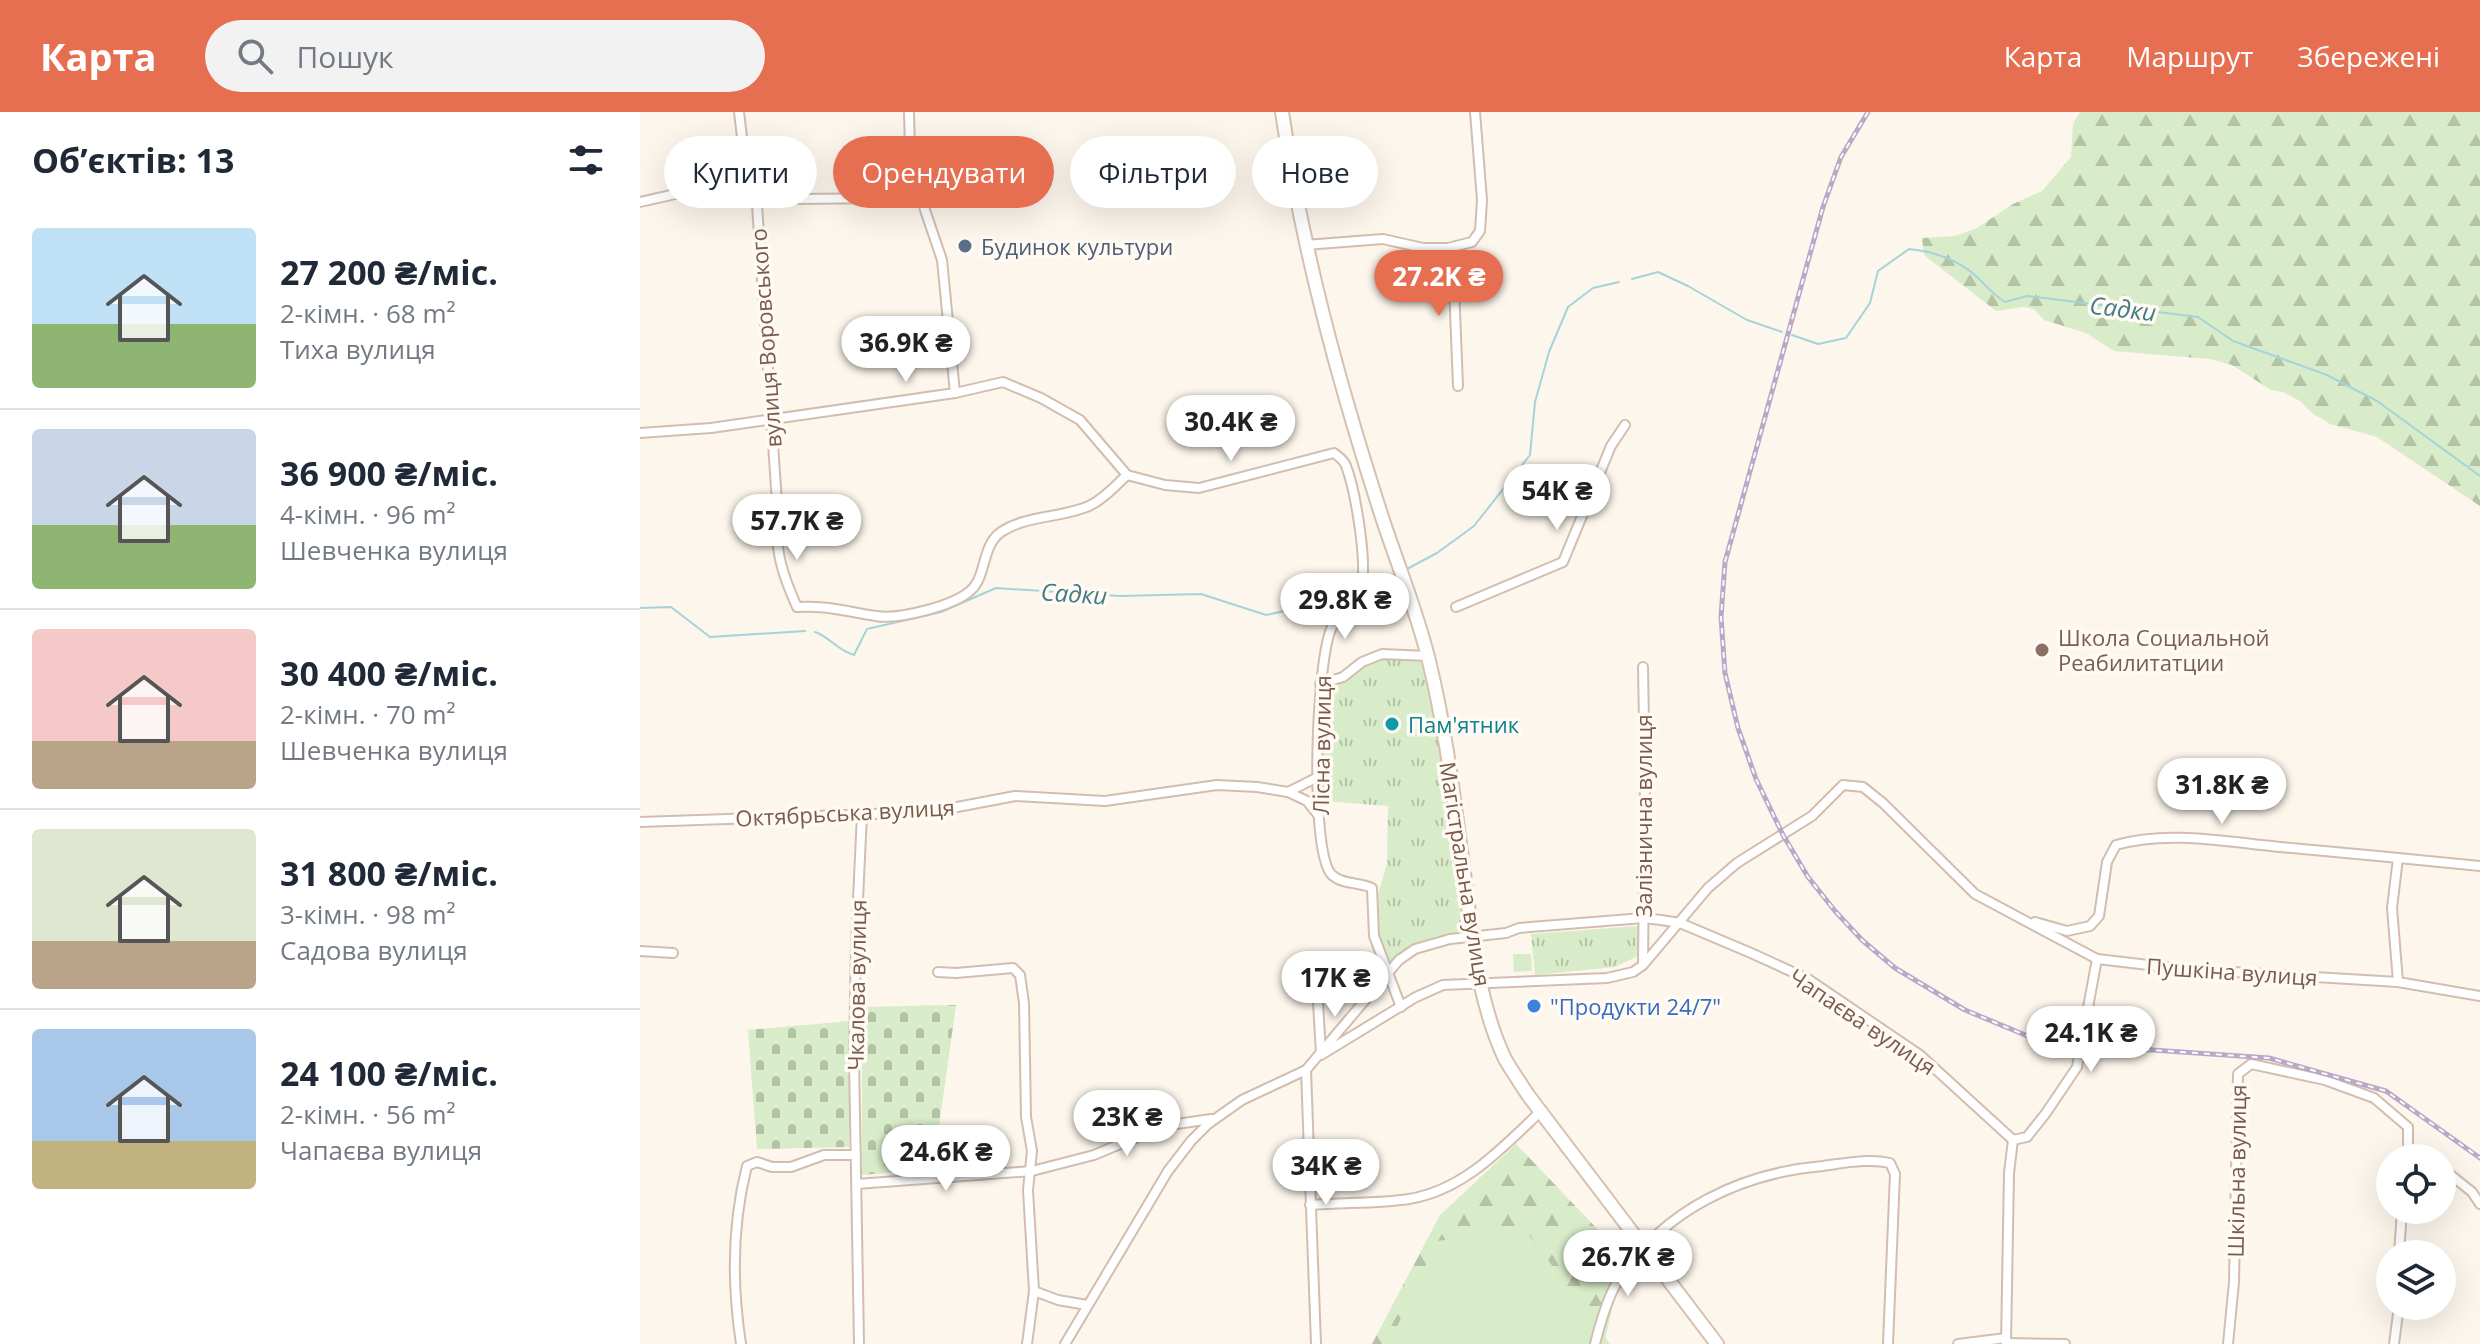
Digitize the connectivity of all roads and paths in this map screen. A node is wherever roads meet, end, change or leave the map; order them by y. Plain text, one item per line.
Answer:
1 (739, 112) edge
2 (909, 112) edge
3 (1282, 112) edge
4 (1475, 112) edge
5 (742, 136) edge
6 (910, 136) edge
7 (664, 197) edge
8 (640, 202) edge
9 (757, 208) edge
10 (927, 208) edge
11 (1305, 245) junction
12 (1448, 248) junction
13 (1458, 386) dead end
14 (955, 393) junction
15 (770, 418) junction
16 (1625, 425) dead end
17 (640, 433) edge
18 (1127, 475) junction
19 (1456, 607) dead end
20 (1428, 656) junction
21 (1643, 667) dead end
22 (1320, 684) junction
23 (1318, 777) junction
24 (1288, 792) junction
25 (862, 814) junction
26 (1320, 816) junction
27 (640, 822) edge
28 (2398, 858) junction
29 (2480, 866) edge
30 (1643, 918) junction
31 (2021, 919) junction
32 (1680, 923) junction
33 (640, 951) edge
34 (673, 953) dead end
35 (2097, 959) junction
36 (1643, 965) junction
37 (938, 972) dead end
38 (1388, 973) junction
39 (1481, 981) junction
40 (2398, 982) junction
41 (1317, 985) dead end
42 (2480, 996) edge
43 (1401, 1007) junction
44 (1321, 1055) junction
45 (1306, 1070) junction
46 (1541, 1111) junction
47 (1216, 1118) junction
48 (2013, 1140) junction
49 (2408, 1144) edge
50 (856, 1155) junction
51 (1032, 1171) junction
52 (2456, 1179) edge
53 (857, 1184) junction
54 (2480, 1204) edge
55 (1310, 1205) junction
56 (1644, 1246) junction
57 (1034, 1291) junction
58 (1087, 1305) junction
59 (2397, 1320) edge
60 (2006, 1342) edge
61 (741, 1344) edge
62 (859, 1344) edge
63 (1027, 1344) edge
64 (1065, 1344) edge
65 (1316, 1344) edge
66 (1595, 1344) edge
67 (1717, 1344) edge
68 (1888, 1344) edge
69 (1958, 1344) edge
70 (2065, 1344) edge
71 (2228, 1344) edge
72 (2394, 1344) edge

1 - 5 street
2 - 6 street
3 - 11 main road, Магістральна вулиця
4 - 12 street
7 - 8 street
9 - 15 street, вулиця Воровського
10 - 14 street
11 - 12 street
11 - 20 main road, Магістральна вулиця
12 - 13 street
14 - 15 street
14 - 18 street
15 - 17 street
15 - 18 street, вулиця Воровського
16 - 19 street
18 - 22 street, Лісна вулиця
20 - 22 street
20 - 39 main road, Магістральна вулиця
21 - 30 street, Залізнична вулиця
22 - 23 street, Лісна вулиця
23 - 24 street
23 - 26 street, Лісна вулиця
24 - 25 street, Октябрьська вулиця
24 - 26 street
25 - 27 street, Октябрьська вулиця
25 - 50 street, Чкалова вулиця
26 - 38 street, Лісна вулиця
28 - 29 street
28 - 31 street
28 - 40 street
30 - 32 street, Чапаєва вулиця
30 - 36 street, Залізнична вулиця
30 - 38 street, Чапаєва вулиця, bridge
31 - 32 street, Пушкіна вулиця
31 - 35 street, Пушкіна вулиця
32 - 36 street
32 - 48 street, Чапаєва вулиця
33 - 34 street
35 - 40 street, Пушкіна вулиця
35 - 48 street
36 - 39 street
37 - 51 street
38 - 43 street
38 - 44 street, Чапаєва вулиця
39 - 43 street
39 - 46 main road, Магістральна вулиця
40 - 42 street, Пушкіна вулиця
41 - 44 street
43 - 44 street
44 - 45 street
45 - 47 street
45 - 55 street
46 - 55 street
46 - 56 main road, Магістральна вулиця
47 - 51 street
47 - 58 street
48 - 60 street
49 - 71 street, Шкільна вулиця
50 - 53 street, Чкалова вулиця
50 - 61 street
51 - 53 street
51 - 57 street
52 - 54 street
53 - 62 street, Чкалова вулиця
55 - 65 street
56 - 66 street
56 - 67 main road, Магістральна вулиця
56 - 68 street
57 - 58 street
57 - 63 street
58 - 64 street
59 - 72 street
60 - 69 street
60 - 70 street

